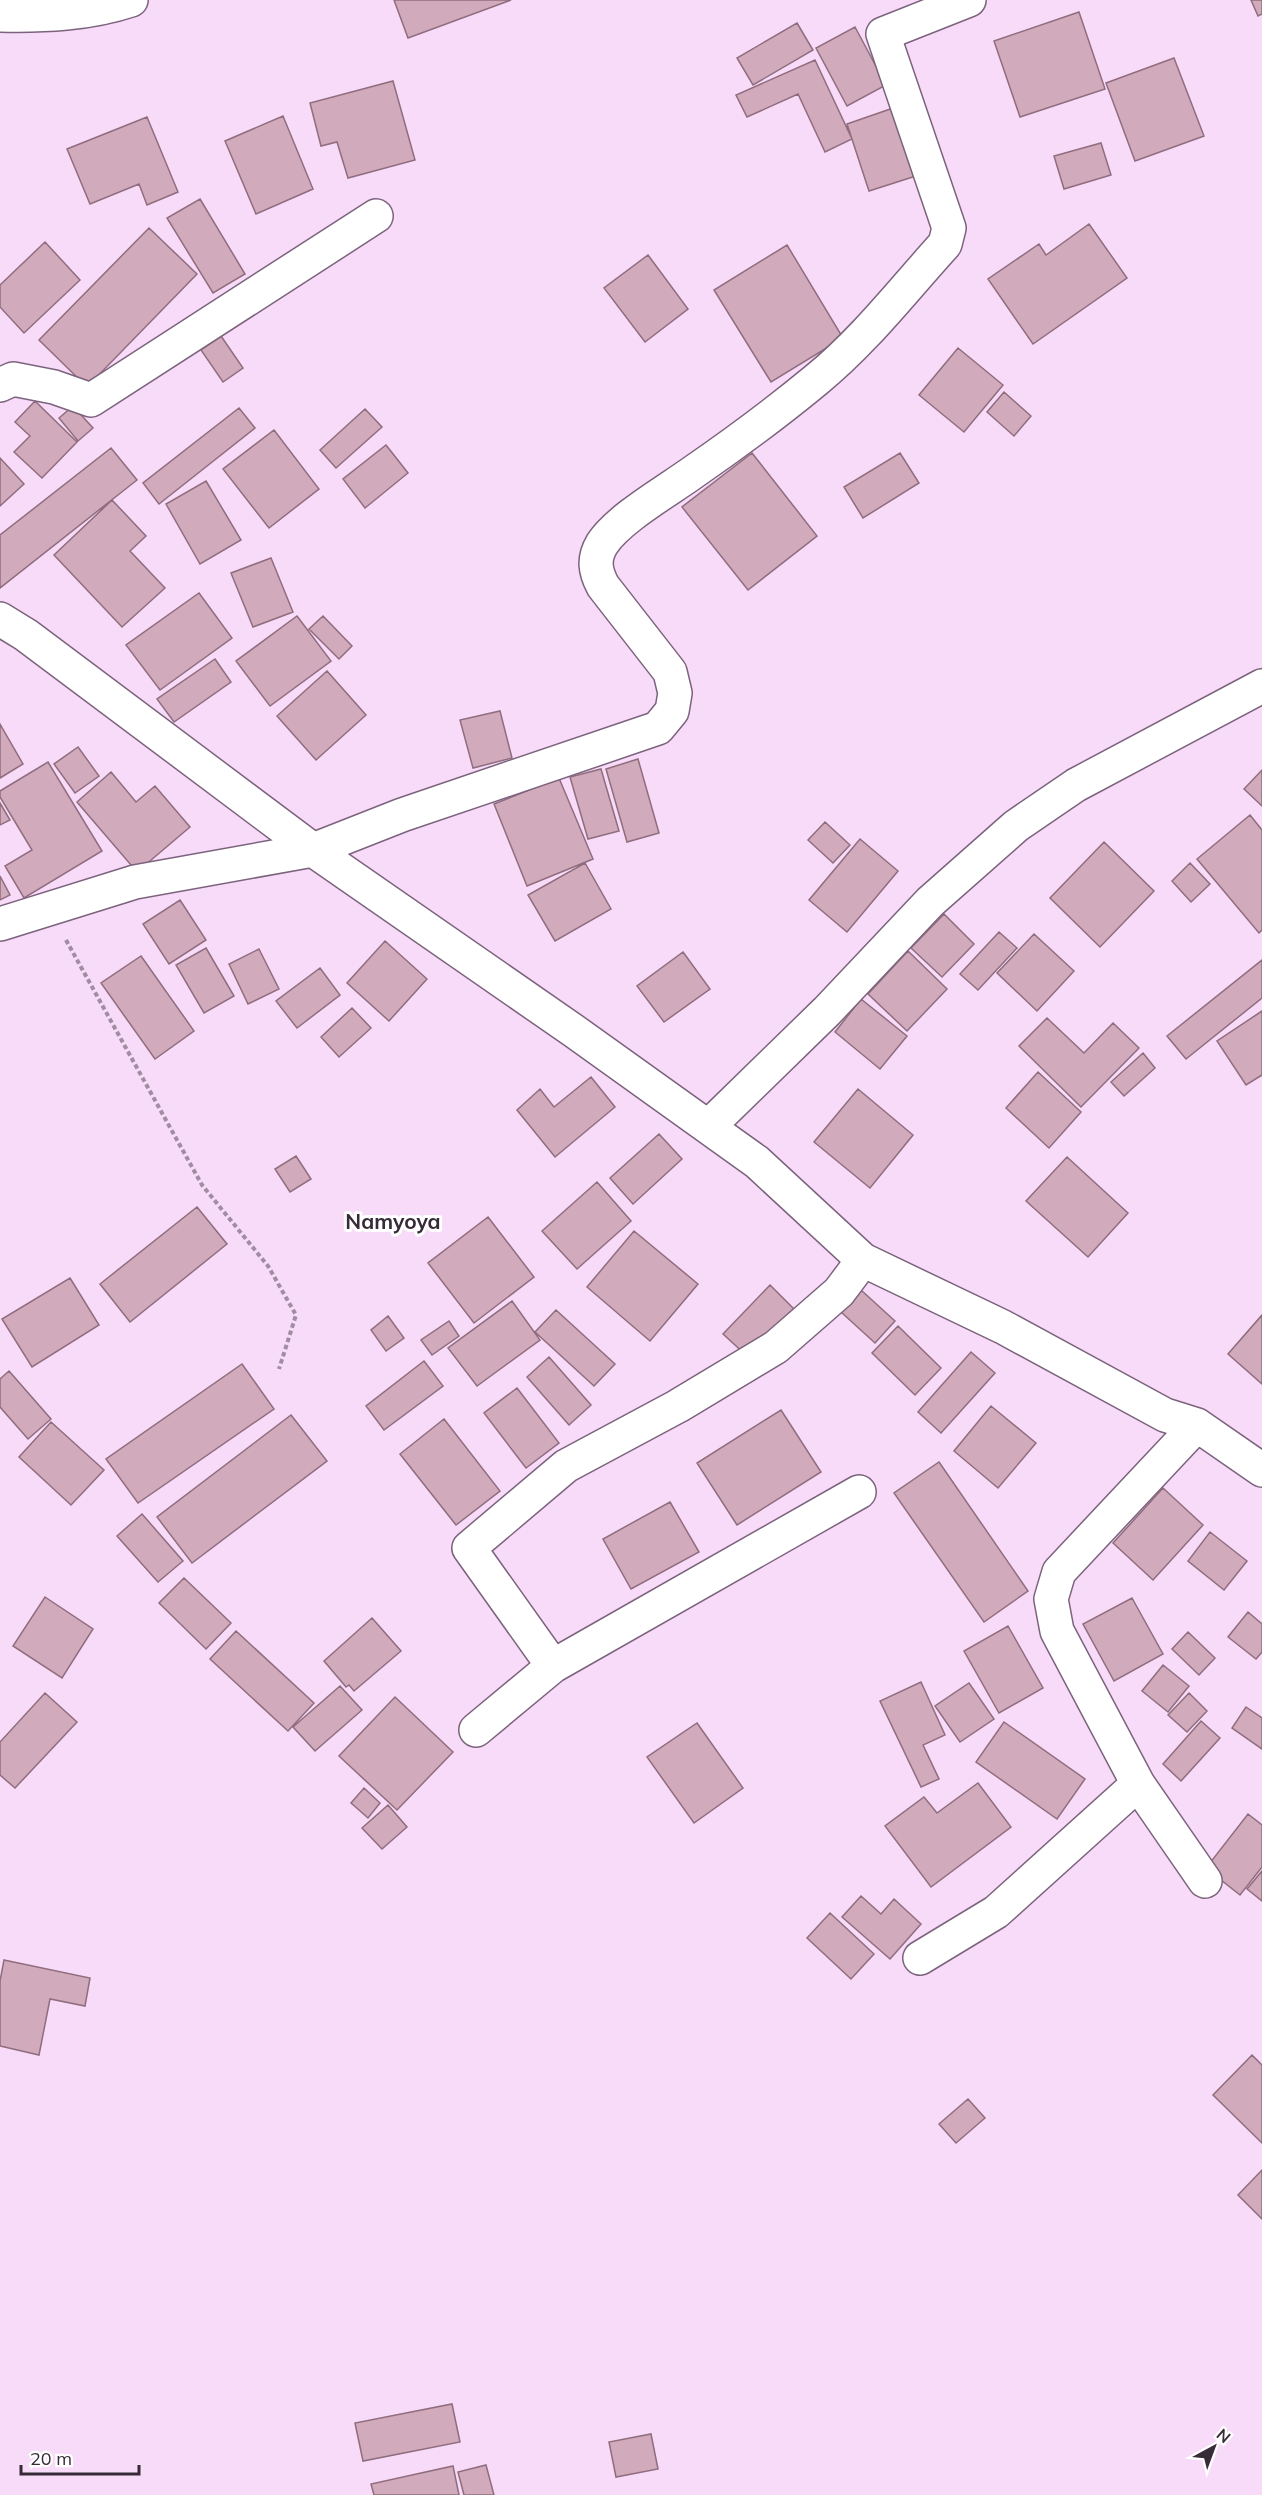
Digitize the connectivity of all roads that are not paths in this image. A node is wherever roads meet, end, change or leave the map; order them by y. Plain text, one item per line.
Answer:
1 (131, 0) edge
2 (969, 0) edge
3 (0, 15) edge
4 (376, 216) dead end
5 (0, 385) edge
6 (0, 619) edge
7 (1262, 686) edge
8 (313, 850) junction
9 (0, 924) edge
10 (708, 1127) junction
11 (863, 1260) junction
12 (1197, 1425) junction
13 (1262, 1470) edge
14 (859, 1492) dead end
15 (553, 1666) junction
16 (476, 1730) dead end
17 (1138, 1784) junction
18 (1205, 1881) dead end
19 (920, 1958) dead end

1 - 3 street
2 - 8 street
4 - 5 street
6 - 8 street
7 - 10 street
8 - 9 street
8 - 10 street
10 - 11 street
11 - 12 street
11 - 15 street
12 - 13 street
12 - 17 street
14 - 15 street
15 - 16 street
17 - 18 street
17 - 19 street

